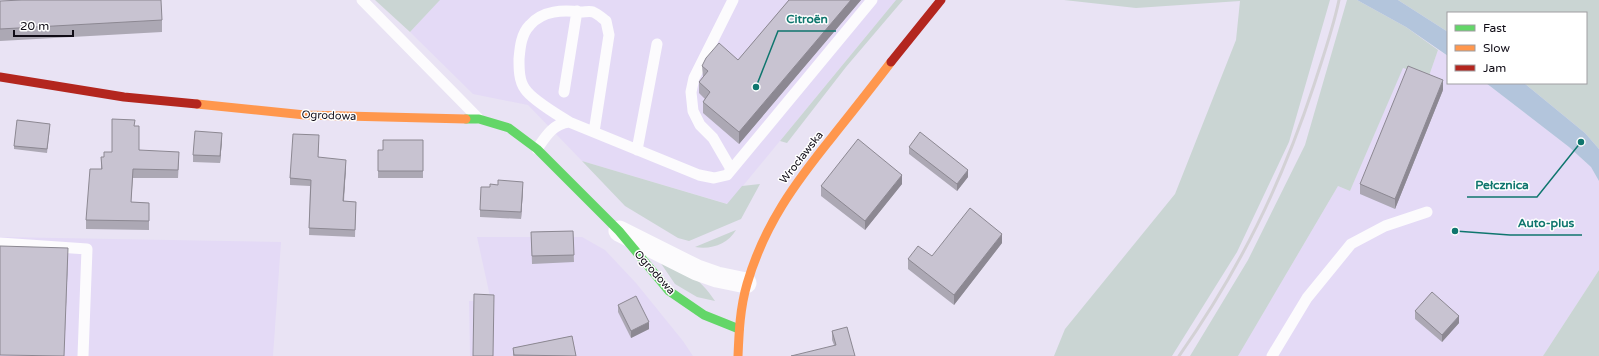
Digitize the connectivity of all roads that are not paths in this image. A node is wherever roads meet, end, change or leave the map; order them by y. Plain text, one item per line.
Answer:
1 (362, 0) edge
2 (733, 0) edge
3 (872, 0) edge
4 (941, 0) edge
5 (577, 11) junction
6 (657, 44) dead end
7 (0, 77) edge
8 (564, 92) dead end
9 (479, 118) junction
10 (569, 122) junction
11 (594, 132) junction
12 (537, 149) junction
13 (637, 150) junction
14 (731, 169) junction
15 (1427, 212) dead end
16 (619, 231) junction
17 (0, 243) edge
18 (746, 283) junction
19 (739, 329) junction
20 (83, 356) edge
21 (738, 356) edge
22 (1272, 356) edge

1 - 9 lane
2 - 14 lane
3 - 14 lane
4 - 18 street, Wrocławska
5 - 8 lane
5 - 10 lane
5 - 11 lane
6 - 13 lane
7 - 9 street, Ogrodowa
9 - 12 street, Ogrodowa
10 - 11 lane
10 - 12 lane
11 - 13 lane
12 - 16 street, Ogrodowa
13 - 14 lane
15 - 22 lane
16 - 18 street, Ogrodowa
16 - 19 street, Ogrodowa
17 - 20 lane
18 - 19 street, Wrocławska
19 - 21 street, Wrocławska

